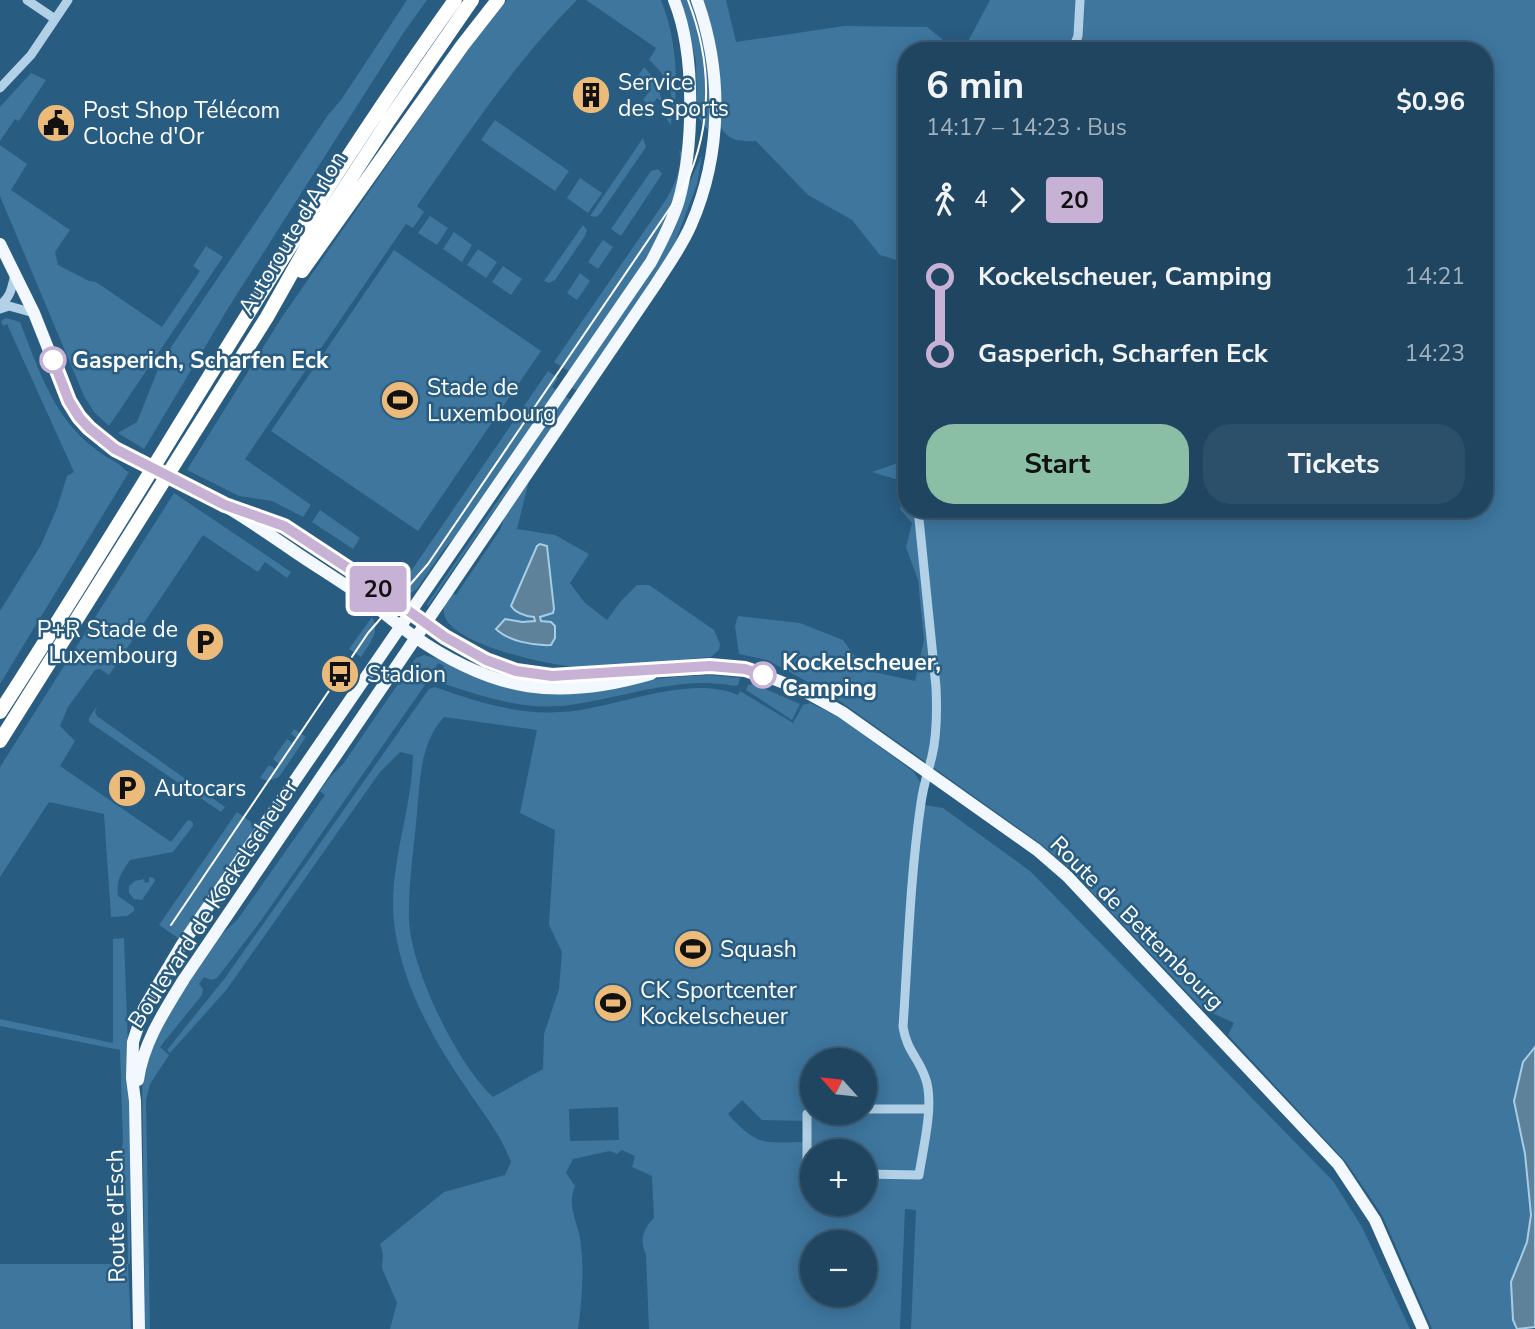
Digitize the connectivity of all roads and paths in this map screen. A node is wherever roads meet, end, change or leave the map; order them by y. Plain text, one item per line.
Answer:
1 (27, 0) edge
2 (68, 0) edge
3 (444, 0) edge
4 (455, 0) edge
5 (472, 0) edge
6 (480, 0) edge
7 (499, 0) edge
8 (674, 0) edge
9 (697, 0) edge
10 (1080, 0) edge
11 (55, 19) junction
12 (1076, 42) edge
13 (408, 68) junction
14 (0, 88) edge
15 (389, 120) junction
16 (0, 244) edge
17 (15, 272) junction
18 (0, 307) edge
19 (34, 313) junction
20 (267, 317) junction
21 (225, 505) junction
22 (919, 518) edge
23 (411, 612) junction
24 (426, 623) junction
25 (401, 627) junction
26 (416, 638) junction
27 (672, 668) junction
28 (0, 712) edge
29 (0, 741) edge
30 (926, 773) junction
31 (135, 1101) junction
32 (928, 1108) junction
33 (877, 1109) edge
34 (877, 1174) edge
35 (139, 1329) edge
36 (1423, 1329) edge

1 - 11 street
2 - 11 street
3 - 13 highway
4 - 13 highway, Autoroute d'Arlon
5 - 15 highway, Autoroute d'Arlon
6 - 15 highway
7 - 20 highway
8 - 23 main road, Boulevard de Kockelscheuer
9 - 24 main road, Boulevard de Kockelscheuer
10 - 12 street
11 - 14 street
13 - 28 highway, Autoroute d'Arlon
15 - 20 highway, Autoroute d'Arlon
16 - 17 main road
17 - 18 street
17 - 19 main road
18 - 19 street
19 - 21 main road, bridge
20 - 29 highway, Autoroute d'Arlon
21 - 23 main road
21 - 25 main road
22 - 30 street
23 - 24 main road
23 - 25 main road, Boulevard de Kockelscheuer
24 - 26 main road, Boulevard de Kockelscheuer
24 - 27 main road, Route de Bettembourg
25 - 26 main road
25 - 31 main road, Boulevard de Kockelscheuer
26 - 27 main road, Route de Bettembourg
26 - 31 main road, Boulevard de Kockelscheuer
27 - 30 main road, Route de Bettembourg
30 - 32 street
30 - 36 main road, Route de Bettembourg
31 - 35 main road, Route d'Esch
32 - 33 street
32 - 34 street

